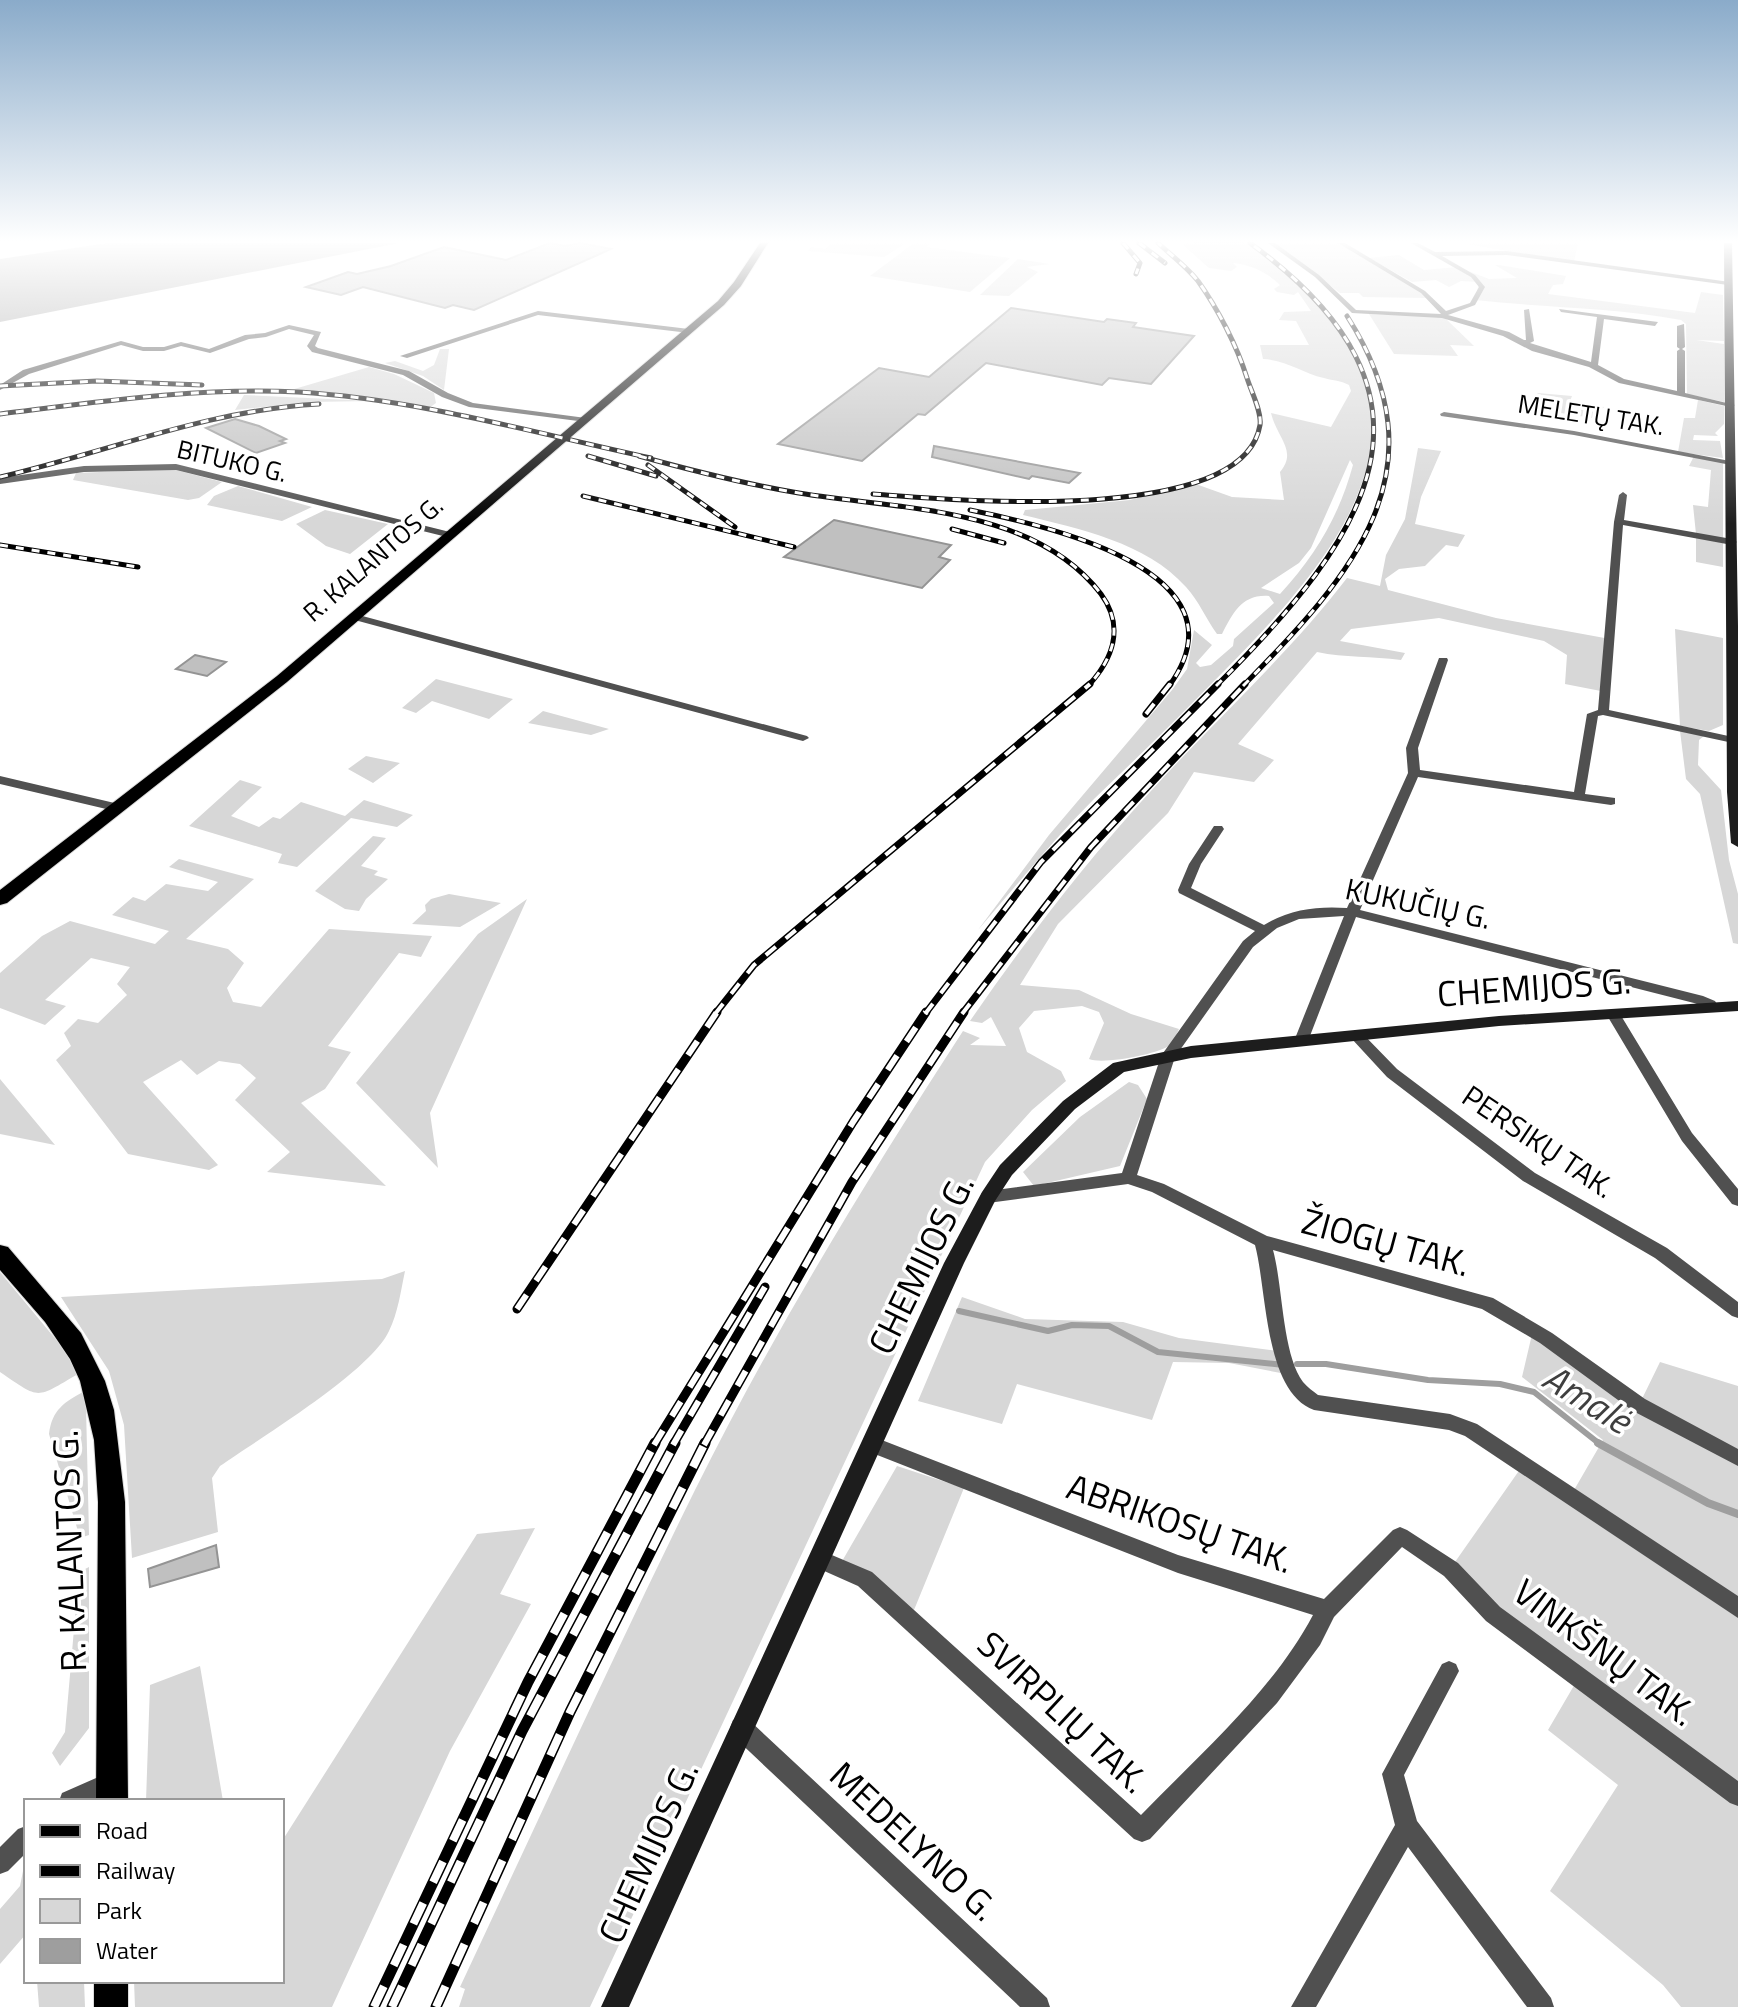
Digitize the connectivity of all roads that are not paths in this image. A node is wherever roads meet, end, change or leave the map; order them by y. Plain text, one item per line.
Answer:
1 (257, 337) edge
2 (316, 337) edge
3 (464, 337) edge
4 (682, 337) edge
5 (1509, 337) edge
6 (1530, 337) edge
7 (1599, 337) edge
8 (1681, 337) edge
9 (1729, 337) edge
10 (1525, 342) junction
11 (404, 356) dead end
12 (1592, 365) junction
13 (0, 388) edge
14 (1681, 395) junction
15 (1731, 405) junction
16 (1444, 414) dead end
17 (586, 420) junction
18 (1731, 462) junction
19 (0, 481) edge
20 (1623, 495) dead end
21 (1619, 522) junction
22 (451, 535) junction
23 (1734, 547) edge
24 (355, 617) junction
25 (1443, 660) dead end
26 (1603, 712) junction
27 (803, 738) dead end
28 (1733, 740) junction
29 (1414, 773) junction
30 (0, 780) edge
31 (1579, 797) junction
32 (1611, 801) dead end
33 (119, 808) junction
34 (1218, 829) dead end
35 (1738, 843) edge
36 (0, 899) edge
37 (1352, 912) junction
38 (1263, 930) junction
39 (1738, 1006) edge
40 (1713, 1009) junction
41 (1615, 1017) junction
42 (1356, 1035) junction
43 (1301, 1041) junction
44 (1168, 1056) junction
45 (1128, 1178) junction
46 (988, 1197) junction
47 (1738, 1200) edge
48 (1262, 1241) junction
49 (0, 1254) edge
50 (1738, 1311) edge
51 (874, 1445) junction
52 (1738, 1458) edge
53 (820, 1559) junction
54 (1738, 1608) edge
55 (1327, 1610) junction
56 (1449, 1671) dead end
57 (741, 1728) junction
58 (112, 1791) edge
59 (1738, 1795) edge
60 (78, 1799) edge
61 (1407, 1827) junction
62 (24, 1839) edge
63 (0, 1863) edge
64 (111, 1983) edge
65 (111, 2007) edge
66 (615, 2007) edge
67 (1038, 2007) edge
68 (1303, 2007) edge
69 (1542, 2007) edge

1 - 13 street
2 - 17 street
3 - 11 street
4 - 17 main road, R. KALANTOS G.
5 - 10 street
6 - 10 street
7 - 12 street
8 - 14 street
9 - 15 main road
10 - 12 street
12 - 14 street
14 - 15 street
15 - 18 main road
16 - 18 street, MELETŲ TAK.
17 - 22 main road, R. KALANTOS G.
18 - 23 main road
19 - 22 street, BITUKO G.
20 - 21 street
21 - 23 street
21 - 26 street
22 - 24 main road, R. KALANTOS G.
23 - 28 main road
24 - 27 street
24 - 33 main road, R. KALANTOS G.
25 - 29 street
26 - 28 street
26 - 31 street
28 - 35 main road
29 - 31 street
29 - 37 street
30 - 33 street
31 - 32 street
33 - 36 main road, R. KALANTOS G.
34 - 38 street
37 - 38 street, KUKUČIŲ G.
37 - 40 street, KUKUČIŲ G.
37 - 43 street
38 - 44 street, KUKUČIŲ G.
39 - 40 main road, CHEMIJOS G.
40 - 41 main road, CHEMIJOS G.
41 - 42 main road, CHEMIJOS G.
41 - 47 street
42 - 43 main road, CHEMIJOS G.
42 - 50 street, PERSIKŲ TAK.
43 - 44 main road, CHEMIJOS G.
44 - 45 street, KUKUČIŲ G.
44 - 46 main road, CHEMIJOS G.
45 - 46 street, ŽIOGŲ TAK.
45 - 48 street, ŽIOGŲ TAK.
46 - 51 main road, CHEMIJOS G.
48 - 52 street, ŽIOGŲ TAK.
48 - 54 street
49 - 58 main road, R. KALANTOS G.
51 - 53 main road, CHEMIJOS G.
51 - 55 street, ABRIKOSŲ TAK.
53 - 55 street, SVIRPLIŲ TAK.
53 - 57 main road, CHEMIJOS G.
55 - 59 street, VINKŠNŲ TAK.
56 - 61 street
57 - 66 main road, CHEMIJOS G.
57 - 67 street, MEDELYNO G.
58 - 60 street, R. KALANTOS G.
61 - 68 street
61 - 69 street
62 - 63 street
64 - 65 main road

